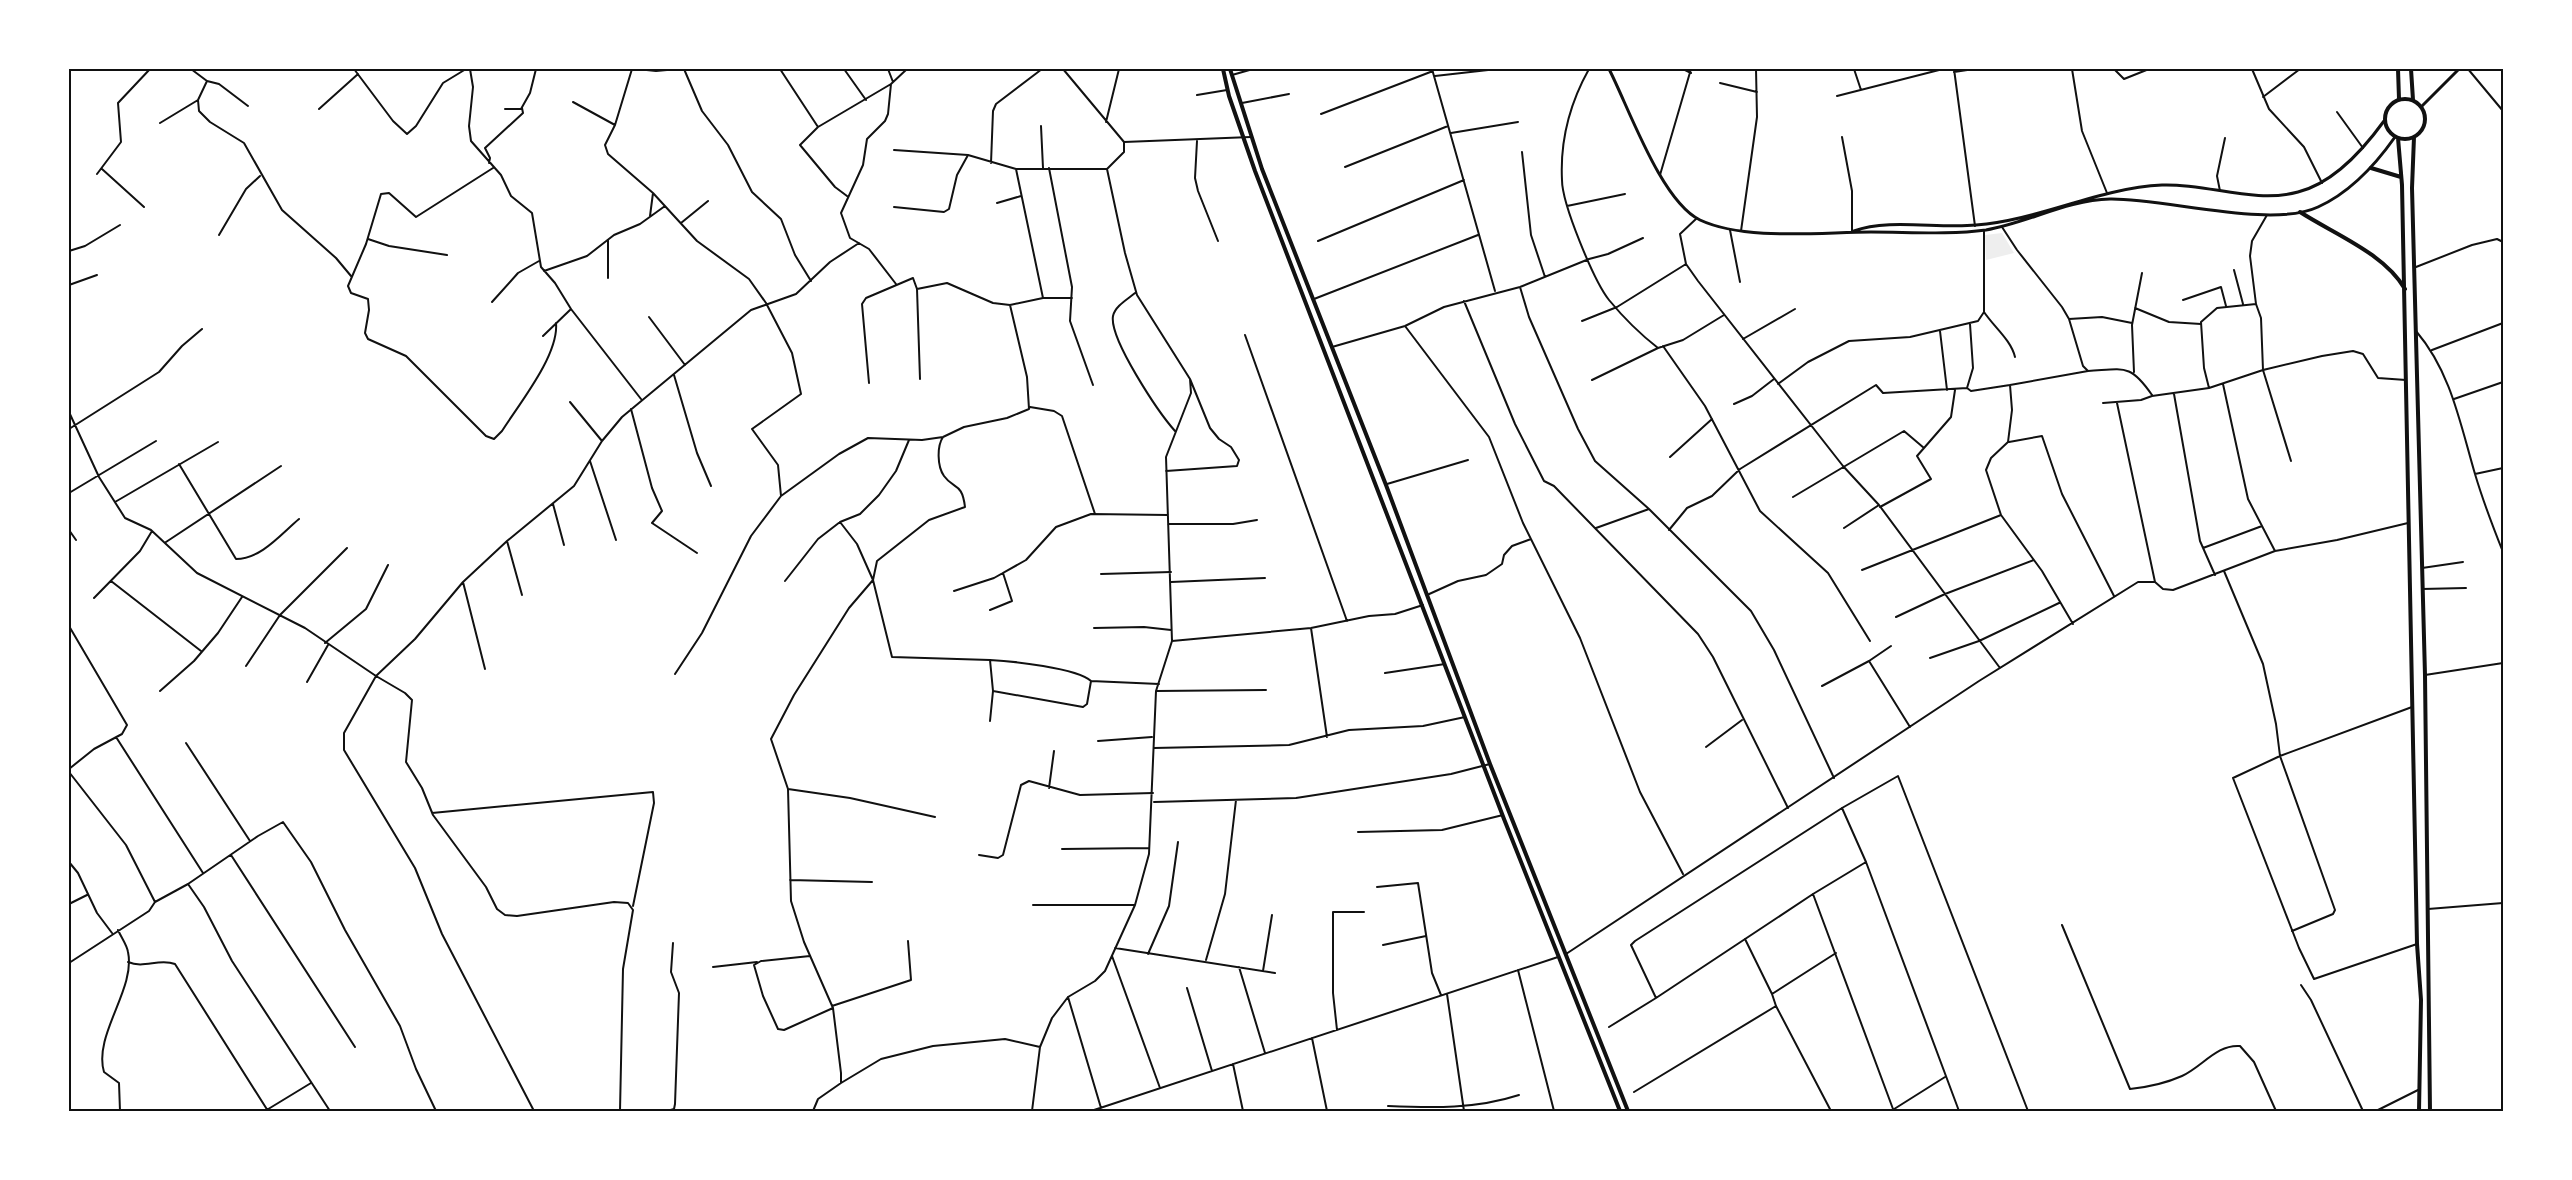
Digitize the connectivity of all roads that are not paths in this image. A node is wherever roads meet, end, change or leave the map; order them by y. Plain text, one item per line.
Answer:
1 (150, 69) edge
2 (191, 69) edge
3 (354, 69) edge
4 (468, 69) edge
5 (536, 69) edge
6 (634, 69) edge
7 (676, 69) edge
8 (684, 69) edge
9 (780, 69) edge
10 (844, 69) edge
11 (888, 69) edge
12 (907, 69) edge
13 (1042, 69) edge
14 (1063, 69) edge
15 (1119, 69) edge
16 (1223, 69) edge
17 (1230, 69) edge
18 (1253, 69) edge
19 (1497, 69) edge
20 (1589, 69) edge
21 (1609, 69) edge
22 (1683, 69) edge
23 (1756, 69) edge
24 (1854, 69) edge
25 (1943, 69) edge
26 (1974, 69) edge
27 (2072, 69) edge
28 (2114, 69) edge
29 (2148, 69) edge
30 (2253, 69) edge
31 (2300, 69) edge
32 (2398, 69) edge
33 (2411, 69) edge
34 (2459, 69) edge
35 (2468, 69) edge
36 (644, 70) edge
37 (1432, 70) edge
38 (1954, 70) edge
39 (1691, 71) edge
40 (358, 75) junction
41 (1232, 75) junction
42 (1435, 76) junction
43 (207, 81) junction
44 (1720, 82) dead end
45 (892, 83) junction
46 (1227, 90) junction
47 (1861, 90) junction
48 (1757, 92) junction
49 (1289, 94) dead end
50 (1197, 95) dead end
51 (1837, 96) dead end
52 (2263, 97) junction
53 (2399, 99) junction
54 (198, 100) junction
55 (866, 100) junction
56 (2413, 100) junction
57 (573, 102) dead end
58 (1239, 103) junction
59 (248, 106) dead end
60 (2421, 107) junction
61 (522, 108) junction
62 (319, 109) dead end
63 (505, 109) dead end
64 (2503, 111) edge
65 (2337, 112) dead end
66 (1321, 114) dead end
67 (2384, 121) junction
68 (1106, 122) junction
69 (1518, 122) dead end
70 (160, 123) dead end
71 (615, 125) junction
72 (1041, 126) dead end
73 (1449, 126) junction
74 (818, 127) junction
75 (1451, 133) junction
76 (1251, 137) junction
77 (1842, 137) dead end
78 (2414, 137) junction
79 (1243, 138) junction
80 (2225, 138) dead end
81 (2397, 138) junction
82 (1197, 141) junction
83 (1124, 142) junction
84 (2362, 148) junction
85 (894, 150) dead end
86 (1522, 152) dead end
87 (968, 155) junction
88 (489, 163) junction
89 (991, 164) junction
90 (1345, 167) dead end
91 (493, 168) junction
92 (1043, 168) junction
93 (1049, 168) junction
94 (2371, 168) junction
95 (102, 169) junction
96 (1107, 169) junction
97 (1016, 170) junction
98 (97, 174) dead end
99 (1660, 174) junction
100 (260, 176) junction
101 (2402, 177) junction
102 (1464, 180) junction
103 (2322, 183) junction
104 (2220, 191) junction
105 (653, 193) junction
106 (2107, 193) junction
107 (1625, 194) dead end
108 (847, 196) junction
109 (1021, 196) junction
110 (708, 201) dead end
111 (997, 203) dead end
112 (666, 206) junction
113 (1567, 206) junction
114 (144, 207) dead end
115 (894, 207) dead end
116 (2300, 212) junction
117 (2267, 215) junction
118 (650, 216) junction
119 (1697, 219) junction
120 (681, 223) junction
121 (120, 225) dead end
122 (1975, 226) junction
123 (2002, 226) junction
124 (1730, 230) junction
125 (1984, 230) junction
126 (1741, 231) junction
127 (1852, 232) junction
128 (219, 235) dead end
129 (1478, 235) junction
130 (1643, 238) dead end
131 (368, 239) junction
132 (608, 240) junction
133 (1218, 241) dead end
134 (1318, 241) dead end
135 (2503, 242) edge
136 (859, 243) junction
137 (69, 251) edge
138 (447, 255) dead end
139 (1588, 259) junction
140 (539, 261) junction
141 (1686, 264) junction
142 (2413, 267) junction
143 (2234, 270) dead end
144 (544, 271) junction
145 (2142, 273) dead end
146 (97, 275) dead end
147 (352, 277) junction
148 (1545, 277) junction
149 (608, 278) dead end
150 (811, 281) junction
151 (1740, 282) dead end
152 (896, 284) junction
153 (69, 285) edge
154 (1520, 287) junction
155 (917, 289) junction
156 (2405, 290) junction
157 (1136, 292) junction
158 (1496, 292) junction
159 (1043, 298) junction
160 (1072, 298) junction
161 (1314, 299) junction
162 (2182, 300) dead end
163 (1464, 301) junction
164 (492, 302) dead end
165 (766, 303) junction
166 (2243, 304) junction
167 (2256, 304) junction
168 (1010, 305) junction
169 (2226, 306) junction
170 (1617, 307) junction
171 (2135, 308) junction
172 (571, 309) junction
173 (1796, 309) dead end
174 (1984, 312) junction
175 (1724, 315) junction
176 (649, 317) dead end
177 (2069, 319) junction
178 (1582, 321) dead end
179 (556, 323) junction
180 (2133, 323) junction
181 (2503, 323) edge
182 (1970, 324) junction
183 (2201, 324) junction
184 (1405, 326) junction
185 (202, 329) dead end
186 (2415, 330) junction
187 (1940, 331) junction
188 (1245, 335) dead end
189 (543, 336) dead end
190 (1743, 339) junction
191 (1663, 346) junction
192 (1332, 348) junction
193 (1658, 348) junction
194 (2432, 350) junction
195 (2015, 357) dead end
196 (685, 365) junction
197 (2263, 370) junction
198 (2088, 371) junction
199 (2134, 372) junction
200 (674, 375) junction
201 (920, 379) dead end
202 (1774, 379) junction
203 (1190, 380) junction
204 (1592, 380) dead end
205 (2406, 380) junction
206 (2503, 382) edge
207 (869, 383) dead end
208 (1778, 384) junction
209 (2223, 384) junction
210 (1093, 385) dead end
211 (2010, 385) junction
212 (1967, 388) junction
213 (2209, 388) junction
214 (1955, 390) junction
215 (1947, 391) junction
216 (2174, 394) junction
217 (2152, 396) junction
218 (2454, 399) junction
219 (641, 400) junction
220 (570, 402) dead end
221 (2103, 403) dead end
222 (2117, 403) junction
223 (1734, 404) dead end
224 (1030, 407) junction
225 (631, 410) junction
226 (69, 412) edge
227 (1712, 419) junction
228 (1810, 424) junction
229 (76, 425) junction
230 (69, 429) edge
231 (1175, 431) junction
232 (943, 437) junction
233 (909, 440) junction
234 (156, 441) dead end
235 (602, 441) junction
236 (218, 442) dead end
237 (2008, 442) junction
238 (1924, 448) junction
239 (1670, 457) dead end
240 (1468, 460) dead end
241 (2291, 460) dead end
242 (590, 461) junction
243 (179, 464) junction
244 (281, 466) dead end
245 (1843, 466) junction
246 (2503, 468) edge
247 (1740, 469) junction
248 (1165, 471) junction
249 (2475, 474) junction
250 (99, 477) junction
251 (1386, 485) junction
252 (711, 486) dead end
253 (69, 493) edge
254 (781, 496) junction
255 (1793, 497) dead end
256 (115, 502) junction
257 (553, 504) junction
258 (1880, 506) junction
259 (1649, 509) junction
260 (208, 514) junction
261 (1095, 514) junction
262 (1168, 515) junction
263 (2001, 515) junction
264 (298, 519) dead end
265 (1257, 520) dead end
266 (840, 522) junction
267 (2408, 523) junction
268 (1168, 524) junction
269 (2262, 525) junction
270 (1596, 528) junction
271 (1844, 528) dead end
272 (69, 530) edge
273 (1669, 530) junction
274 (152, 531) junction
275 (76, 540) dead end
276 (616, 540) dead end
277 (1531, 540) junction
278 (507, 541) junction
279 (166, 542) junction
280 (564, 545) dead end
281 (347, 548) dead end
282 (2203, 548) junction
283 (1912, 550) junction
284 (2275, 551) junction
285 (2503, 552) edge
286 (697, 553) dead end
287 (2034, 561) junction
288 (2463, 562) dead end
289 (388, 565) dead end
290 (2422, 568) junction
291 (1862, 570) dead end
292 (2224, 571) junction
293 (1171, 572) junction
294 (1003, 573) junction
295 (1101, 574) dead end
296 (2214, 575) junction
297 (1265, 578) dead end
298 (873, 580) junction
299 (111, 581) junction
300 (785, 581) dead end
301 (463, 582) junction
302 (1171, 582) junction
303 (2155, 582) junction
304 (2466, 588) dead end
305 (2422, 589) junction
306 (954, 591) dead end
307 (1945, 594) junction
308 (522, 595) dead end
309 (1427, 595) junction
310 (2114, 596) junction
311 (242, 597) junction
312 (94, 598) dead end
313 (2060, 603) junction
314 (1423, 605) junction
315 (990, 610) dead end
316 (280, 615) junction
317 (1896, 616) dead end
318 (1347, 621) junction
319 (2073, 624) junction
320 (69, 626) edge
321 (1094, 628) dead end
322 (1311, 628) junction
323 (1172, 630) junction
324 (1172, 641) junction
325 (1870, 641) dead end
326 (1979, 641) junction
327 (326, 644) junction
328 (1891, 646) dead end
329 (202, 651) junction
330 (1930, 658) dead end
331 (990, 660) junction
332 (1869, 661) junction
333 (2503, 663) edge
334 (1445, 664) junction
335 (246, 666) dead end
336 (2000, 668) junction
337 (485, 669) dead end
338 (1385, 673) dead end
339 (675, 674) dead end
340 (2425, 675) junction
341 (376, 676) junction
342 (1091, 681) junction
343 (307, 682) dead end
344 (1159, 684) junction
345 (1822, 686) dead end
346 (1266, 690) dead end
347 (160, 691) dead end
348 (993, 691) junction
349 (1156, 691) junction
350 (2412, 707) junction
351 (1465, 717) junction
352 (1742, 720) junction
353 (990, 721) dead end
354 (1910, 727) junction
355 (116, 737) junction
356 (1152, 737) junction
357 (1327, 737) junction
358 (1098, 741) dead end
359 (186, 743) dead end
360 (1706, 747) dead end
361 (1154, 748) junction
362 (1054, 751) dead end
363 (2280, 756) junction
364 (1490, 764) junction
365 (1484, 766) junction
366 (69, 771) edge
367 (1834, 777) junction
368 (1049, 788) junction
369 (788, 789) junction
370 (1153, 793) junction
371 (1236, 800) junction
372 (1153, 802) junction
373 (1788, 808) junction
374 (1842, 808) junction
375 (432, 813) junction
376 (1503, 815) junction
377 (935, 816) dead end
378 (1358, 832) dead end
379 (250, 841) junction
380 (1178, 842) dead end
381 (1149, 848) junction
382 (1062, 849) dead end
383 (231, 855) junction
384 (979, 855) dead end
385 (69, 862) edge
386 (1866, 862) junction
387 (203, 873) junction
388 (1683, 874) junction
389 (790, 880) junction
390 (872, 882) dead end
391 (188, 884) junction
392 (1377, 887) dead end
393 (1813, 894) junction
394 (87, 895) junction
395 (154, 902) junction
396 (2503, 903) edge
397 (69, 904) edge
398 (1033, 905) dead end
399 (1136, 905) junction
400 (632, 908) junction
401 (2428, 909) junction
402 (1364, 912) dead end
403 (1272, 915) dead end
404 (2062, 925) dead end
405 (118, 930) junction
406 (2292, 931) junction
407 (112, 934) junction
408 (1426, 936) junction
409 (1745, 939) junction
410 (908, 941) dead end
411 (673, 943) dead end
412 (2417, 944) junction
413 (1383, 945) dead end
414 (1116, 948) junction
415 (1836, 953) junction
416 (1148, 954) junction
417 (1565, 954) junction
418 (810, 956) junction
419 (1112, 956) junction
420 (1558, 957) junction
421 (1206, 960) junction
422 (128, 962) junction
423 (757, 962) junction
424 (69, 963) edge
425 (713, 967) dead end
426 (1239, 967) junction
427 (1518, 970) junction
428 (1263, 971) junction
429 (1275, 973) dead end
430 (2301, 985) dead end
431 (1187, 988) dead end
432 (1447, 994) junction
433 (1772, 994) junction
434 (1441, 995) junction
435 (1068, 997) junction
436 (1656, 998) junction
437 (1776, 1006) junction
438 (833, 1007) junction
439 (1609, 1026) dead end
440 (1337, 1030) junction
441 (1312, 1038) junction
442 (355, 1047) dead end
443 (1040, 1047) junction
444 (1266, 1054) junction
445 (1233, 1064) junction
446 (1212, 1072) junction
447 (1945, 1077) junction
448 (311, 1083) junction
449 (841, 1083) junction
450 (1160, 1089) junction
451 (2418, 1090) junction
452 (1634, 1092) dead end
453 (1519, 1095) dead end
454 (1388, 1106) dead end
455 (1463, 1106) junction
456 (1101, 1108) junction
457 (1892, 1110) edge
458 (120, 1111) edge
459 (266, 1111) edge
460 (330, 1111) edge
461 (436, 1111) edge
462 (534, 1111) edge
463 (620, 1111) edge
464 (667, 1111) edge
465 (813, 1111) edge
466 (1032, 1111) edge
467 (1091, 1111) edge
468 (1243, 1111) edge
469 (1327, 1111) edge
470 (1464, 1111) edge
471 (1554, 1111) edge
472 (1620, 1111) edge
473 (1628, 1111) edge
474 (1831, 1111) edge
475 (1959, 1111) edge
476 (2028, 1111) edge
477 (2276, 1111) edge
478 (2363, 1111) edge
479 (2376, 1111) edge
480 (2419, 1111) edge
481 (2430, 1111) edge

1 - 95 street
2 - 43 street
3 - 40 street
4 - 40 street
4 - 88 street
5 - 61 street
6 - 36 street
6 - 71 street
7 - 36 street
8 - 150 street
9 - 74 street
10 - 55 street
11 - 45 street
12 - 45 street
13 - 89 street
14 - 68 street
15 - 68 street
16 - 46 main road
17 - 41 main road
18 - 41 street
19 - 42 street
20 - 113 street
21 - 99 street
22 - 39 street
23 - 48 street
24 - 47 street
25 - 47 street
26 - 38 street
27 - 106 street
28 - 29 street
30 - 52 street
31 - 52 street
32 - 53 main road
33 - 56 main road
34 - 60 street
35 - 64 street
37 - 42 street
37 - 66 street
38 - 122 street
39 - 99 street
40 - 62 street
41 - 58 main road
42 - 73 street
43 - 54 street
43 - 59 street
44 - 48 street
45 - 55 street
45 - 108 street
46 - 50 street
46 - 79 main road
47 - 51 street
48 - 126 street
49 - 58 street
52 - 103 street
53 - 56 main road
53 - 67 main road
54 - 70 street
54 - 100 street
55 - 74 street
56 - 60 main road
57 - 71 street
58 - 76 main road
60 - 78 main road
61 - 63 street
61 - 88 street
65 - 84 street
67 - 81 main road
67 - 84 street
68 - 83 street
69 - 75 street
71 - 105 street
72 - 92 street
73 - 75 street
73 - 90 street
74 - 108 street
75 - 102 street
76 - 79 street
76 - 161 main road
77 - 127 street
78 - 81 main road
78 - 142 main road
79 - 82 street
79 - 314 main road
80 - 104 street
81 - 94 street
81 - 101 main road
82 - 83 street
82 - 133 street
83 - 96 street
84 - 103 street
85 - 87 street
86 - 148 street
87 - 89 street
87 - 115 street
88 - 91 street
89 - 97 street
91 - 131 street
91 - 140 street
92 - 93 street
92 - 97 street
93 - 96 street
93 - 160 street
94 - 101 main road
94 - 116 street
95 - 98 street
95 - 114 street
96 - 157 street
97 - 109 street
99 - 119 street
100 - 128 street
100 - 147 street
101 - 156 main road
102 - 129 street
102 - 134 street
103 - 104 street
104 - 106 street
105 - 112 street
105 - 118 street
106 - 122 street
107 - 113 street
108 - 136 street
109 - 111 street
109 - 159 street
110 - 120 street
112 - 118 street
112 - 120 street
113 - 139 street
116 - 117 street
116 - 156 main road
117 - 123 street
117 - 167 street
118 - 132 street
119 - 124 street
119 - 141 street
120 - 165 street
121 - 137 street
122 - 127 street
123 - 125 street
123 - 177 street
124 - 126 street
124 - 151 street
125 - 127 street
125 - 174 street
126 - 127 street
129 - 158 street
129 - 161 street
130 - 139 street
131 - 138 street
131 - 147 street
132 - 144 street
132 - 149 street
135 - 142 street
136 - 150 street
136 - 152 street
139 - 148 street
139 - 170 street
140 - 144 street
140 - 164 street
141 - 170 street
141 - 175 street
142 - 186 main road
143 - 166 street
144 - 172 street
145 - 171 street
146 - 153 street
147 - 179 street
148 - 154 street
150 - 165 street
152 - 155 street
152 - 207 street
154 - 158 street
154 - 259 street
155 - 168 street
155 - 201 street
156 - 205 main road
157 - 203 street
157 - 231 street
158 - 163 street
159 - 160 street
159 - 168 street
160 - 210 street
161 - 192 main road
162 - 169 street
163 - 184 street
163 - 270 street
165 - 196 street
165 - 254 street
166 - 167 street
166 - 169 street
167 - 197 street
168 - 224 street
169 - 183 street
170 - 178 street
170 - 193 street
171 - 180 street
171 - 183 street
172 - 179 street
172 - 219 street
173 - 190 street
174 - 182 street
174 - 195 street
175 - 190 street
175 - 191 street
176 - 196 street
177 - 180 street
177 - 198 street
179 - 189 street
180 - 199 street
181 - 194 street
182 - 187 street
182 - 212 street
183 - 213 street
184 - 192 street
184 - 277 street
185 - 229 street
186 - 194 street
186 - 290 main road
187 - 208 street
187 - 215 street
188 - 318 street
190 - 202 street
191 - 193 street
191 - 227 street
192 - 251 main road
193 - 204 street
194 - 218 street
196 - 200 street
197 - 205 street
197 - 209 street
197 - 241 street
198 - 199 street
198 - 211 street
199 - 217 street
200 - 219 street
200 - 252 street
202 - 208 street
202 - 223 street
203 - 231 street
203 - 248 street
205 - 267 main road
206 - 218 street
208 - 228 street
209 - 213 street
209 - 269 street
211 - 212 street
211 - 237 street
212 - 214 street
213 - 216 street
214 - 215 street
214 - 238 street
215 - 228 street
216 - 217 street
216 - 282 street
217 - 222 street
218 - 249 street
219 - 225 street
220 - 235 street
221 - 222 street
222 - 303 street
224 - 232 street
224 - 261 street
225 - 235 street
225 - 286 street
226 - 229 street
227 - 239 street
227 - 247 street
228 - 245 street
228 - 247 street
229 - 230 street
229 - 250 street
231 - 248 street
232 - 233 street
232 - 298 street
233 - 254 street
233 - 266 street
234 - 250 street
235 - 242 street
236 - 243 street
237 - 263 street
237 - 310 street
238 - 245 street
238 - 258 street
240 - 251 street
242 - 257 street
242 - 276 street
243 - 256 street
243 - 260 street
244 - 260 street
245 - 255 street
245 - 258 street
246 - 249 street
247 - 273 street
247 - 325 street
248 - 262 street
249 - 285 street
250 - 253 street
250 - 256 street
251 - 309 main road
254 - 339 street
256 - 274 street
257 - 278 street
257 - 280 street
258 - 271 street
258 - 283 street
259 - 270 street
259 - 273 street
260 - 264 street
260 - 279 street
261 - 262 street
261 - 294 street
262 - 268 street
263 - 283 street
263 - 287 street
265 - 268 street
266 - 298 street
266 - 300 street
267 - 284 street
267 - 350 main road
268 - 293 street
269 - 282 street
269 - 284 street
270 - 352 street
272 - 275 street
273 - 367 street
274 - 279 street
274 - 299 street
277 - 309 street
277 - 388 street
278 - 301 street
278 - 308 street
279 - 311 street
281 - 316 street
282 - 296 street
283 - 291 street
283 - 307 street
284 - 292 street
287 - 307 street
287 - 313 street
288 - 290 street
289 - 327 street
290 - 305 main road
292 - 296 street
292 - 363 street
293 - 295 street
293 - 302 street
294 - 306 street
294 - 315 street
296 - 303 street
297 - 302 street
298 - 331 street
298 - 369 street
299 - 312 street
299 - 329 street
301 - 337 street
301 - 341 street
302 - 323 street
303 - 310 street
304 - 305 street
305 - 340 main road
307 - 317 street
307 - 326 street
309 - 364 main road
310 - 319 street
311 - 316 street
311 - 329 street
313 - 319 street
313 - 326 street
314 - 318 street
314 - 334 main road
316 - 327 street
316 - 335 street
318 - 322 street
319 - 336 street
320 - 355 street
321 - 323 street
322 - 324 street
322 - 357 street
323 - 324 street
324 - 344 street
326 - 330 street
326 - 336 street
327 - 341 street
327 - 343 street
328 - 332 street
329 - 347 street
331 - 342 street
331 - 348 street
332 - 345 street
332 - 354 street
333 - 340 street
334 - 338 street
334 - 351 main road
336 - 354 street
340 - 401 main road
341 - 375 street
341 - 462 street
342 - 344 street
342 - 348 street
344 - 349 street
346 - 349 street
348 - 353 street
349 - 356 street
350 - 363 street
350 - 412 main road
351 - 357 street
351 - 365 main road
352 - 360 street
352 - 373 street
354 - 367 street
355 - 366 street
355 - 387 street
356 - 358 street
356 - 361 street
357 - 361 street
359 - 379 street
361 - 370 street
362 - 368 street
363 - 406 street
363 - 406 street
364 - 365 street
364 - 417 main road
365 - 371 street
365 - 376 main road
366 - 395 street
367 - 373 street
368 - 370 street
368 - 384 street
369 - 377 street
369 - 389 street
370 - 372 street
371 - 372 street
371 - 421 street
372 - 381 street
373 - 388 street
374 - 386 street
374 - 436 street
374 - 476 street
375 - 400 street
375 - 400 street
376 - 378 street
376 - 420 main road
379 - 383 street
379 - 461 street
380 - 416 street
381 - 382 street
381 - 399 street
383 - 387 street
383 - 442 street
385 - 394 street
386 - 393 street
386 - 447 street
387 - 391 street
388 - 417 street
389 - 390 street
389 - 418 street
391 - 395 street
391 - 448 street
392 - 408 street
393 - 409 street
393 - 415 street
394 - 397 street
394 - 407 street
395 - 405 street
396 - 401 street
398 - 399 street
399 - 414 street
400 - 463 street
401 - 481 main road
402 - 440 street
403 - 428 street
404 - 477 street
405 - 407 street
405 - 422 street
406 - 412 street
407 - 424 street
408 - 413 street
408 - 434 street
409 - 433 street
409 - 436 street
410 - 438 street
411 - 464 street
412 - 451 main road
414 - 416 street
414 - 419 street
415 - 433 street
415 - 457 street
416 - 421 street
417 - 473 main road
418 - 423 street
418 - 438 street
419 - 435 street
419 - 450 street
420 - 427 street
420 - 472 main road
421 - 426 street
422 - 458 street
422 - 459 street
423 - 425 street
423 - 438 street
426 - 428 street
426 - 444 street
427 - 432 street
427 - 471 street
428 - 429 street
430 - 478 street
431 - 446 street
432 - 434 street
432 - 455 street
433 - 437 street
434 - 440 street
435 - 443 street
435 - 456 street
436 - 439 street
437 - 452 street
437 - 474 street
438 - 449 street
440 - 441 street
441 - 444 street
441 - 469 street
443 - 449 street
443 - 466 street
444 - 445 street
445 - 446 street
445 - 468 street
446 - 450 street
447 - 457 street
447 - 475 street
448 - 459 street
448 - 460 street
449 - 465 street
450 - 456 street
451 - 479 street
451 - 480 main road
453 - 455 street
454 - 455 street
455 - 470 street
456 - 467 street

